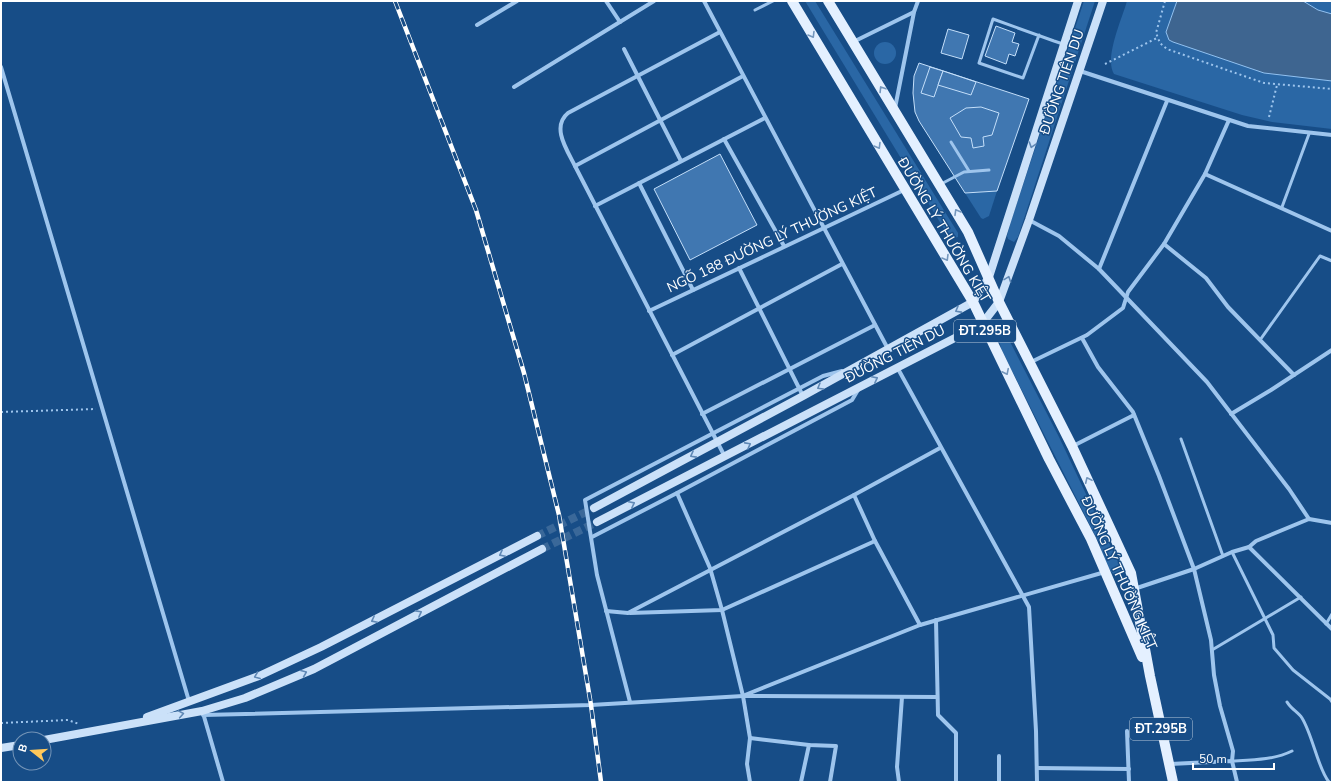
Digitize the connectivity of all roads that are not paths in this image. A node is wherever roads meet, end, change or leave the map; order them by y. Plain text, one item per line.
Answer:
1 (517, 1) edge
2 (606, 1) edge
3 (654, 1) edge
4 (704, 1) edge
5 (773, 1) edge
6 (792, 1) edge
7 (828, 1) edge
8 (918, 1) edge
9 (1078, 1) edge
10 (1103, 1) edge
11 (755, 10) dead end
12 (914, 12) junction
13 (620, 22) junction
14 (476, 25) dead end
15 (720, 32) junction
16 (1039, 35) junction
17 (853, 42) junction
18 (1064, 45) junction
19 (624, 49) dead end
20 (1, 67) edge
21 (1079, 71) junction
22 (638, 76) junction
23 (743, 76) junction
24 (514, 87) dead end
25 (1167, 101) junction
26 (894, 108) junction
27 (765, 118) junction
28 (660, 120) junction
29 (1229, 120) junction
30 (1309, 134) junction
31 (1332, 135) edge
32 (724, 139) junction
33 (951, 142) dead end
34 (681, 161) junction
35 (575, 166) junction
36 (989, 170) dead end
37 (969, 171) junction
38 (1205, 174) junction
39 (639, 183) junction
40 (940, 184) junction
41 (904, 190) junction
42 (595, 206) junction
43 (1282, 207) junction
44 (1029, 220) junction
45 (823, 227) junction
46 (1332, 231) edge
47 (1164, 244) junction
48 (784, 246) junction
49 (1332, 261) edge
50 (842, 264) junction
51 (739, 268) junction
52 (1099, 269) junction
53 (989, 277) junction
54 (693, 290) junction
55 (1126, 299) junction
56 (973, 302) junction
57 (1000, 302) junction
58 (760, 308) junction
59 (649, 311) junction
60 (982, 324) junction
61 (875, 325) junction
62 (1082, 338) junction
63 (1260, 340) junction
64 (888, 350) junction
65 (1332, 350) edge
66 (672, 355) junction
67 (1031, 362) junction
68 (897, 367) junction
69 (789, 369) junction
70 (1294, 375) junction
71 (859, 387) junction
72 (801, 392) junction
73 (702, 414) junction
74 (1231, 414) junction
75 (1134, 415) junction
76 (713, 433) junction
77 (1181, 439) dead end
78 (717, 442) junction
79 (1072, 446) junction
80 (940, 448) junction
81 (725, 457) junction
82 (677, 494) junction
83 (854, 494) junction
84 (594, 508) tunnel mouth
85 (1309, 519) junction
86 (597, 522) tunnel mouth
87 (1332, 523) edge
88 (537, 536) tunnel mouth
89 (592, 537) junction
90 (875, 541) junction
91 (1249, 547) junction
92 (542, 549) tunnel mouth
93 (1232, 552) junction
94 (1223, 556) junction
95 (710, 568) junction
96 (1194, 570) junction
97 (1105, 572) junction
98 (1134, 589) junction
99 (1024, 596) junction
100 (1301, 598) junction
101 (722, 610) junction
102 (606, 611) junction
103 (628, 613) junction
104 (1332, 614) edge
105 (1265, 617) junction
106 (936, 620) junction
107 (1326, 624) junction
108 (920, 625) junction
109 (1332, 629) edge
110 (1212, 650) junction
111 (1150, 676) junction
112 (743, 696) junction
113 (902, 697) junction
114 (937, 697) junction
115 (189, 701) junction
116 (630, 702) junction
117 (1287, 702) dead end
118 (1332, 702) edge
119 (203, 713) junction
120 (129, 724) junction
121 (1127, 731) dead end
122 (52, 738) edge
123 (750, 738) junction
124 (12, 746) edge
125 (808, 746) junction
126 (1, 748) edge
127 (1292, 751) dead end
128 (999, 756) dead end
129 (1232, 761) junction
130 (1168, 764) junction
131 (1037, 768) junction
132 (1129, 769) junction
133 (223, 782) edge
134 (750, 782) edge
135 (801, 782) edge
136 (830, 782) edge
137 (899, 782) edge
138 (956, 782) edge
139 (999, 782) edge
140 (1037, 782) edge
141 (1129, 782) edge
142 (1173, 782) edge
143 (1237, 782) edge
144 (1329, 782) edge

1 - 14 street
2 - 13 street
3 - 13 street
4 - 15 street
5 - 11 lane
6 -> 41 main road, ĐƯỜNG LÝ THƯỜNG KIỆT / ĐT.295B
7 - 17 main road, ĐƯỜNG LÝ THƯỜNG KIỆT / ĐT.295B
8 - 12 street
9 - 18 main road, ĐƯỜNG TIÊN DU
10 - 21 main road, ĐƯỜNG TIÊN DU
12 - 17 street
12 - 26 street
13 - 24 street
15 - 22 street
15 - 23 street
16 - 16 lane
16 - 18 lane
26 -> 17 main road, ĐƯỜNG LÝ THƯỜNG KIỆT / ĐT.295B
18 -> 53 main road, ĐƯỜNG TIÊN DU
19 - 22 street
20 - 115 street
21 - 25 street
21 - 44 main road, ĐƯỜNG TIÊN DU
22 - 28 street
22 - 35 street
23 - 27 street
23 - 28 street
25 - 29 street
25 - 52 street
26 - 40 main road, ĐƯỜNG LÝ THƯỜNG KIỆT / ĐT.295B
27 - 32 street
27 - 45 street
28 - 34 street
28 - 35 street
29 - 30 street
29 - 38 street
30 - 31 street
30 - 43 lane
32 - 34 street
32 - 48 street
33 - 37 lane
34 - 39 street
35 - 42 street
36 - 37 lane
37 - 40 lane
38 - 43 street
38 - 47 street
39 - 42 street
39 - 54 street
53 -> 40 main road, ĐƯỜNG LÝ THƯỜNG KIỆT / ĐT.295B
41 - 45 street, NGÕ 188 ĐƯỜNG LÝ THƯỜNG KIỆT
41 -> 56 main road, ĐƯỜNG LÝ THƯỜNG KIỆT / ĐT.295B
42 - 59 street
43 - 46 street
44 - 52 street
57 -> 44 main road, ĐƯỜNG TIÊN DU
45 - 48 street, NGÕ 188 ĐƯỜNG LÝ THƯỜNG KIỆT
45 - 50 street
47 - 55 street
47 - 63 street
48 - 51 street, NGÕ 188 ĐƯỜNG LÝ THƯỜNG KIỆT
49 - 63 lane
50 - 58 street
50 - 61 street
51 - 54 street, NGÕ 188 ĐƯỜNG LÝ THƯỜNG KIỆT
51 - 58 street
52 - 55 street
53 - 56 main road, ĐƯỜNG TIÊN DU
53 - 57 main road, ĐƯỜNG LÝ THƯỜNG KIỆT / ĐT.295B
54 - 59 street, NGÕ 188 ĐƯỜNG LÝ THƯỜNG KIỆT
55 - 62 street
55 - 74 street
56 - 60 main road, ĐƯỜNG LÝ THƯỜNG KIỆT / ĐT.295B
56 -> 64 main road, ĐƯỜNG TIÊN DU
57 - 60 main road, ĐƯỜNG TIÊN DU
57 - 67 main road, ĐƯỜNG LÝ THƯỜNG KIỆT / ĐT.295B
58 - 66 street
58 - 69 street
59 - 66 street
60 - 68 main road, ĐƯỜNG TIÊN DU
60 -> 97 main road, ĐƯỜNG LÝ THƯỜNG KIỆT / ĐT.295B
61 - 64 street
61 - 69 street
62 - 67 street
62 - 75 street
63 - 70 street
64 - 72 main road, ĐƯỜNG TIÊN DU
65 - 70 street
66 - 73 street
67 - 79 main road, ĐƯỜNG LÝ THƯỜNG KIỆT / ĐT.295B
71 -> 68 main road, ĐƯỜNG TIÊN DU
68 - 80 street
69 - 72 street
69 - 73 street
70 - 74 street
81 -> 71 main road, ĐƯỜNG TIÊN DU
71 - 82 street
72 - 76 street
72 - 78 main road, ĐƯỜNG TIÊN DU
73 - 76 street
74 - 85 street
75 - 79 street
75 - 96 street
76 - 78 street
76 - 89 street
77 - 94 lane
78 - 81 street
78 -> 84 main road, ĐƯỜNG TIÊN DU
98 -> 79 main road, ĐƯỜNG LÝ THƯỜNG KIỆT / ĐT.295B
80 - 83 street
80 - 99 street
86 -> 81 main road, ĐƯỜNG TIÊN DU
82 - 89 street
82 - 95 street
83 - 90 street
83 - 95 street
85 - 87 street
85 - 91 street
88 -> 115 main road
89 - 102 street
90 - 101 street
90 - 108 street
91 - 93 street
91 - 100 street
119 -> 92 main road
93 - 94 street
93 - 105 lane
94 - 96 street
95 - 101 street
95 - 103 street
96 - 98 street
96 - 110 street
97 - 99 street
97 - 111 main road, ĐƯỜNG LÝ THƯỜNG KIỆT / ĐT.295B
98 - 111 main road, ĐƯỜNG LÝ THƯỜNG KIỆT / ĐT.295B
99 - 106 street
99 - 131 street
100 - 105 lane
100 - 107 street
101 - 103 street
101 - 112 street
102 - 103 street
102 - 116 street
104 - 107 lane
105 - 110 lane
105 - 118 lane
106 - 108 street
106 - 114 street
107 - 109 street
108 - 112 street
110 - 129 street
111 - 130 main road, ĐƯỜNG LÝ THƯỜNG KIỆT / ĐT.295B
112 - 113 street
112 - 116 street
112 - 123 street
113 - 114 street
113 - 137 street
114 - 138 street
115 - 120 main road
116 - 119 street
117 - 144 lane
120 -> 119 main road
119 - 133 street
120 - 122 main road
121 - 132 street
123 - 125 street
123 - 134 street
124 - 126 main road
125 - 135 street
125 - 136 street
127 - 129 lane
128 - 139 street
129 - 130 street
129 - 143 street
130 - 142 main road, ĐƯỜNG LÝ THƯỜNG KIỆT / ĐT.295B
131 - 132 street
131 - 140 street
132 - 141 street

